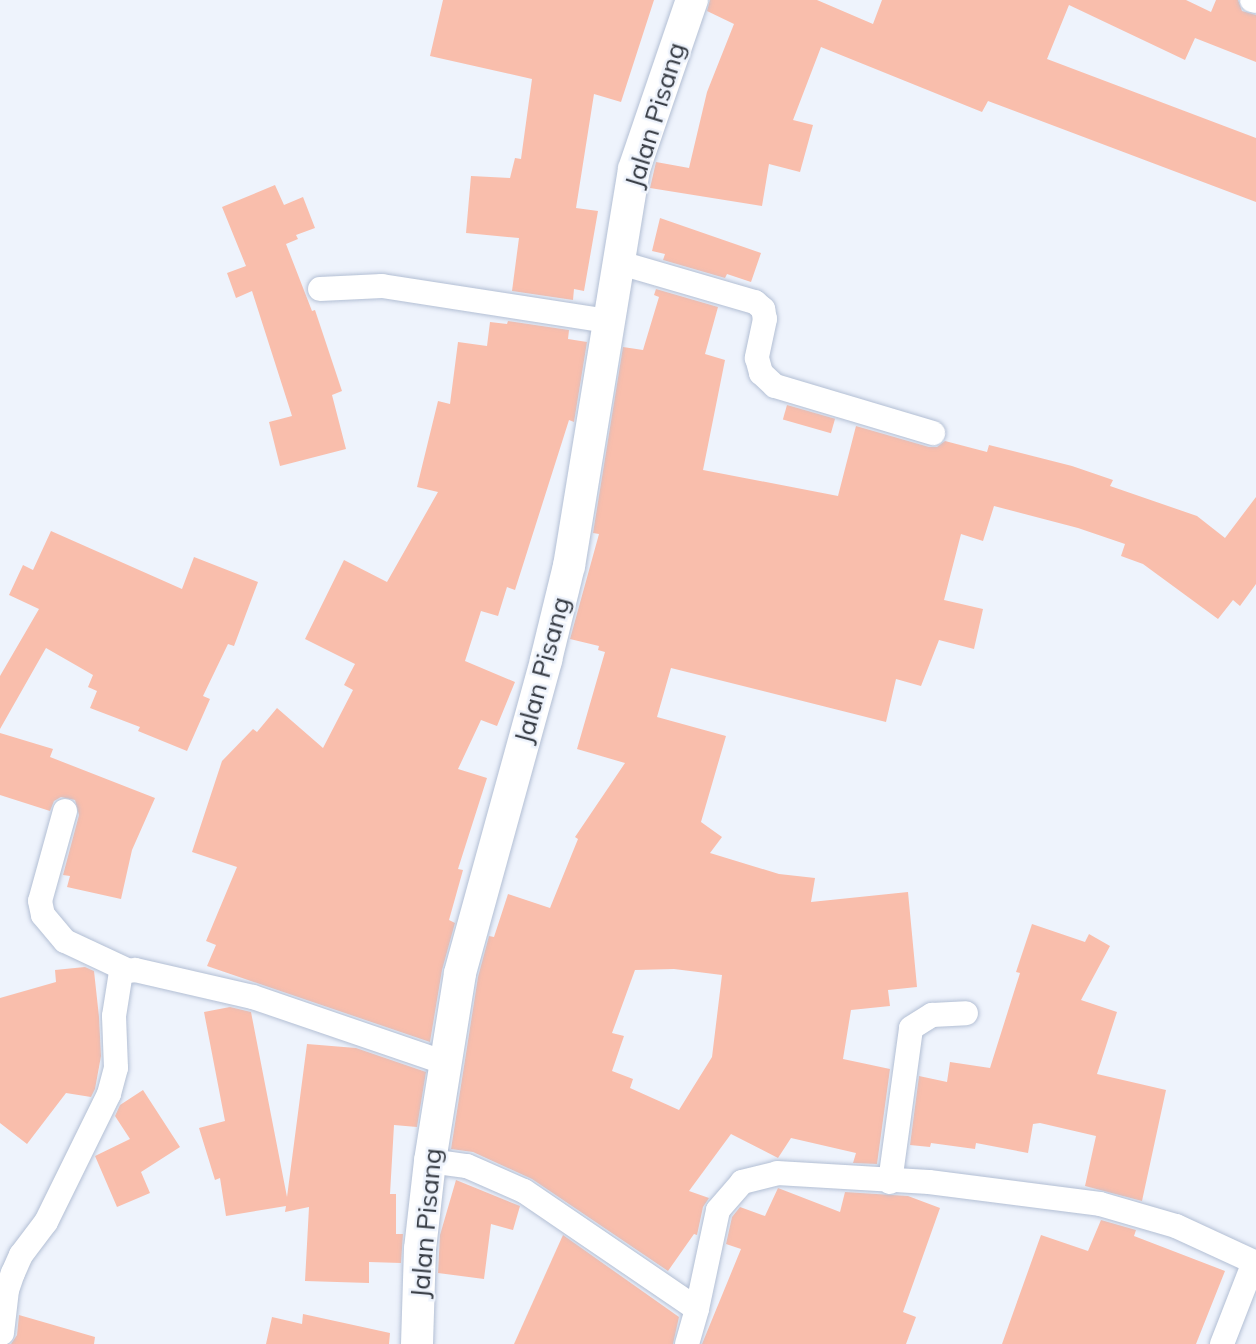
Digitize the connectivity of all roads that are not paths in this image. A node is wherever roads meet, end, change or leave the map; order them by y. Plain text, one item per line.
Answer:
1 (692, 0) edge
2 (617, 262) junction
3 (320, 289) dead end
4 (608, 321) junction
5 (933, 433) dead end
6 (65, 811) dead end
7 (127, 970) junction
8 (966, 1013) dead end
9 (443, 1062) junction
10 (430, 1161) junction
11 (890, 1182) junction
12 (1255, 1263) edge
13 (697, 1309) junction
14 (2, 1334) dead end
15 (417, 1344) edge
16 (687, 1344) edge
17 (1223, 1344) edge

1 - 2 street, Jalan Pisang
2 - 4 street, Jalan Pisang
2 - 5 street
3 - 4 street
4 - 9 street, Jalan Pisang
6 - 7 street
7 - 9 street
7 - 14 street
8 - 11 street
9 - 10 street, Jalan Pisang
10 - 13 street
10 - 15 street, Jalan Pisang
11 - 12 street
11 - 13 street
12 - 17 street
13 - 16 street

